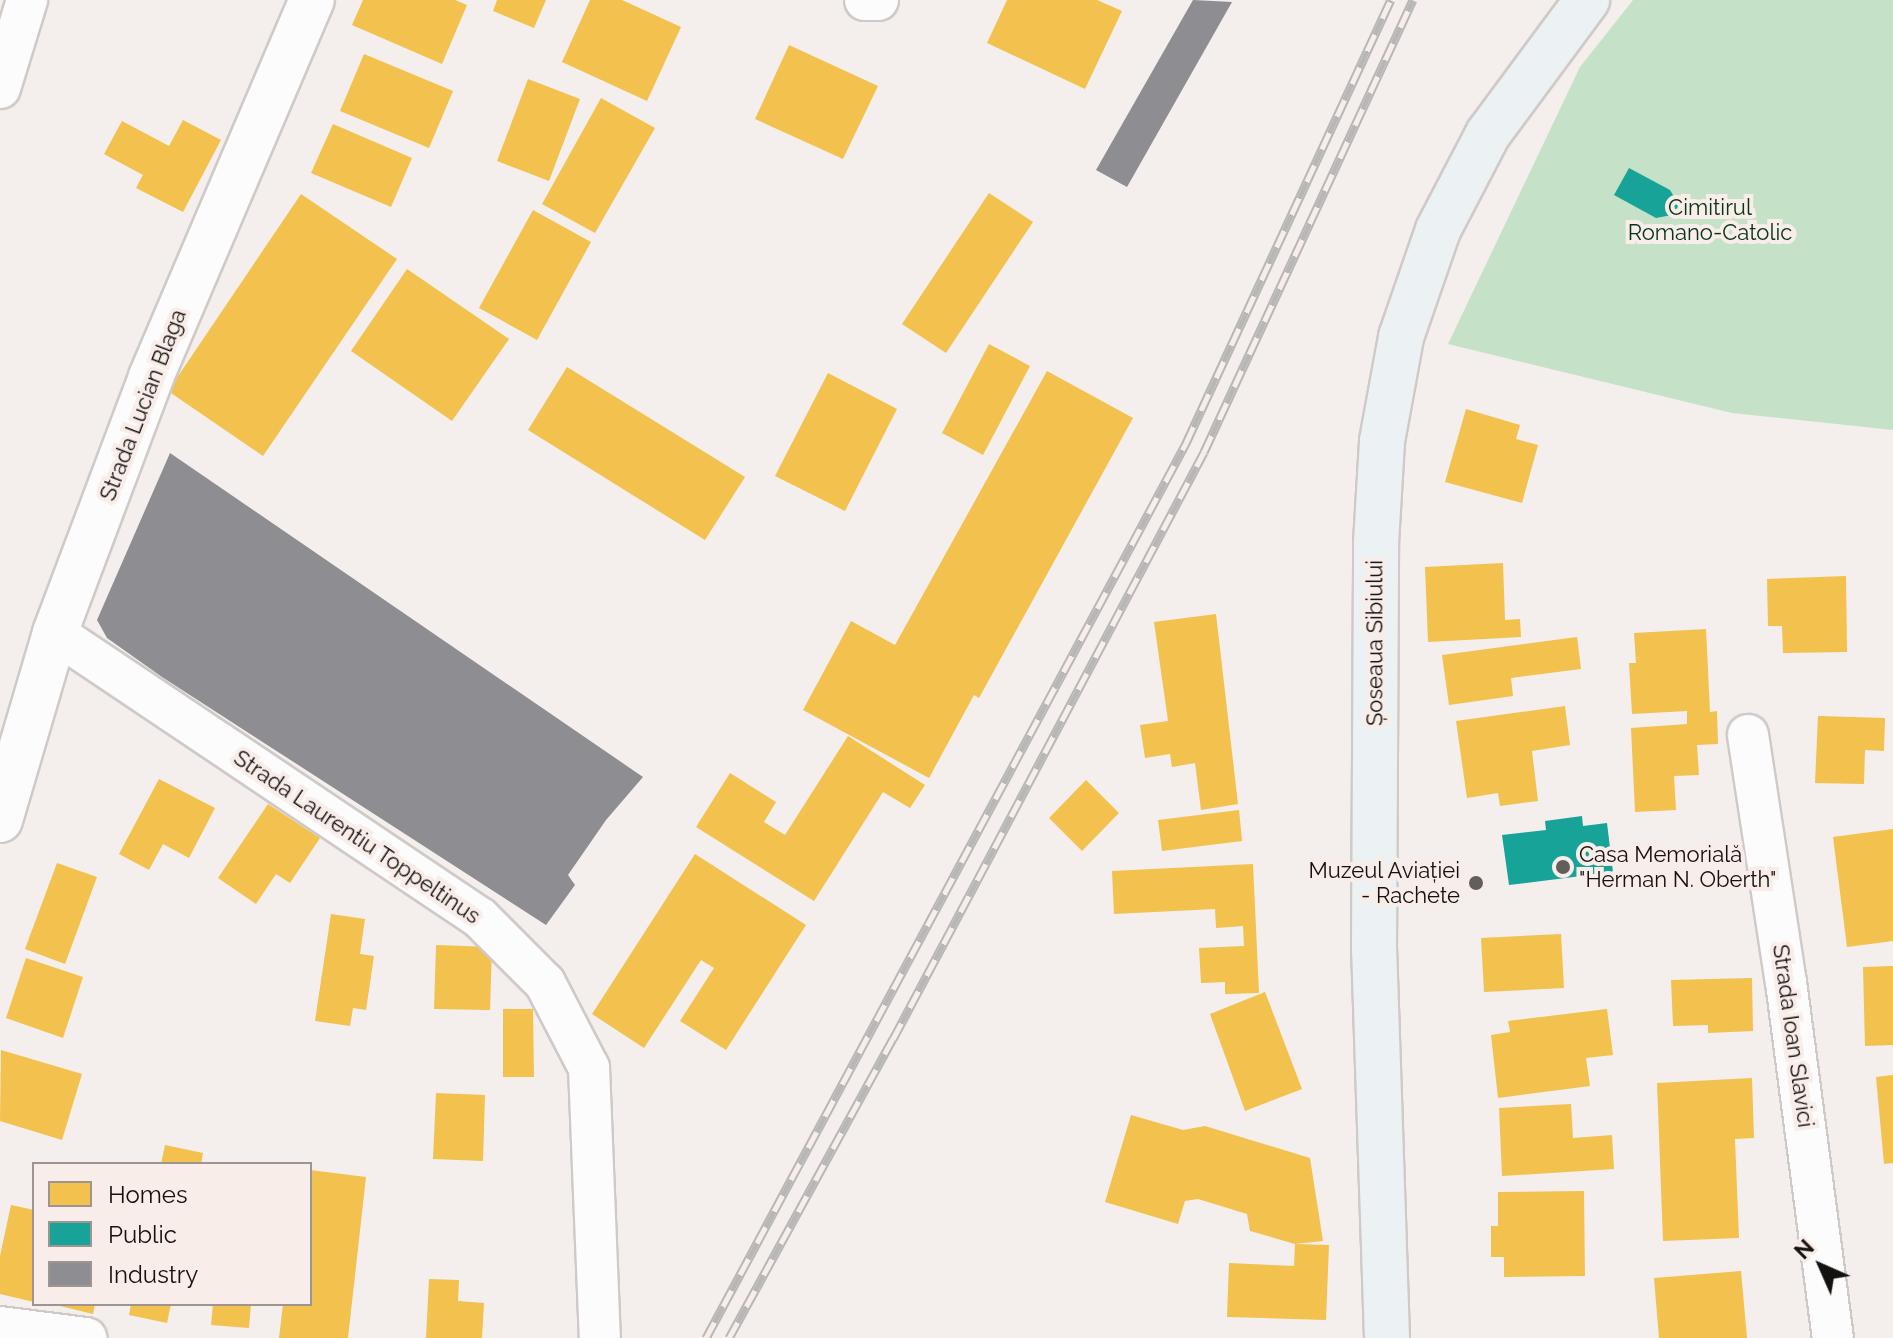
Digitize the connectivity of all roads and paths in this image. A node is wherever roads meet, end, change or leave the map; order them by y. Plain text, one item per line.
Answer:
1 (27, 0) edge
2 (312, 0) edge
3 (865, 0) edge
4 (878, 0) edge
5 (1587, 0) edge
6 (0, 88) edge
7 (55, 633) junction
8 (1748, 735) dead end
9 (0, 820) edge
10 (0, 1327) edge
11 (86, 1338) edge
12 (600, 1338) edge
13 (1387, 1338) edge
14 (1833, 1338) edge

1 - 6 street
2 - 7 street, Strada Lucian Blaga
3 - 4 street
5 - 13 main road, Șoseaua Sibiului
7 - 9 street, Strada Lucian Blaga
7 - 12 street, Strada Laurentiu Toppeltinus
8 - 14 street, Strada Ioan Slavici
10 - 11 street

